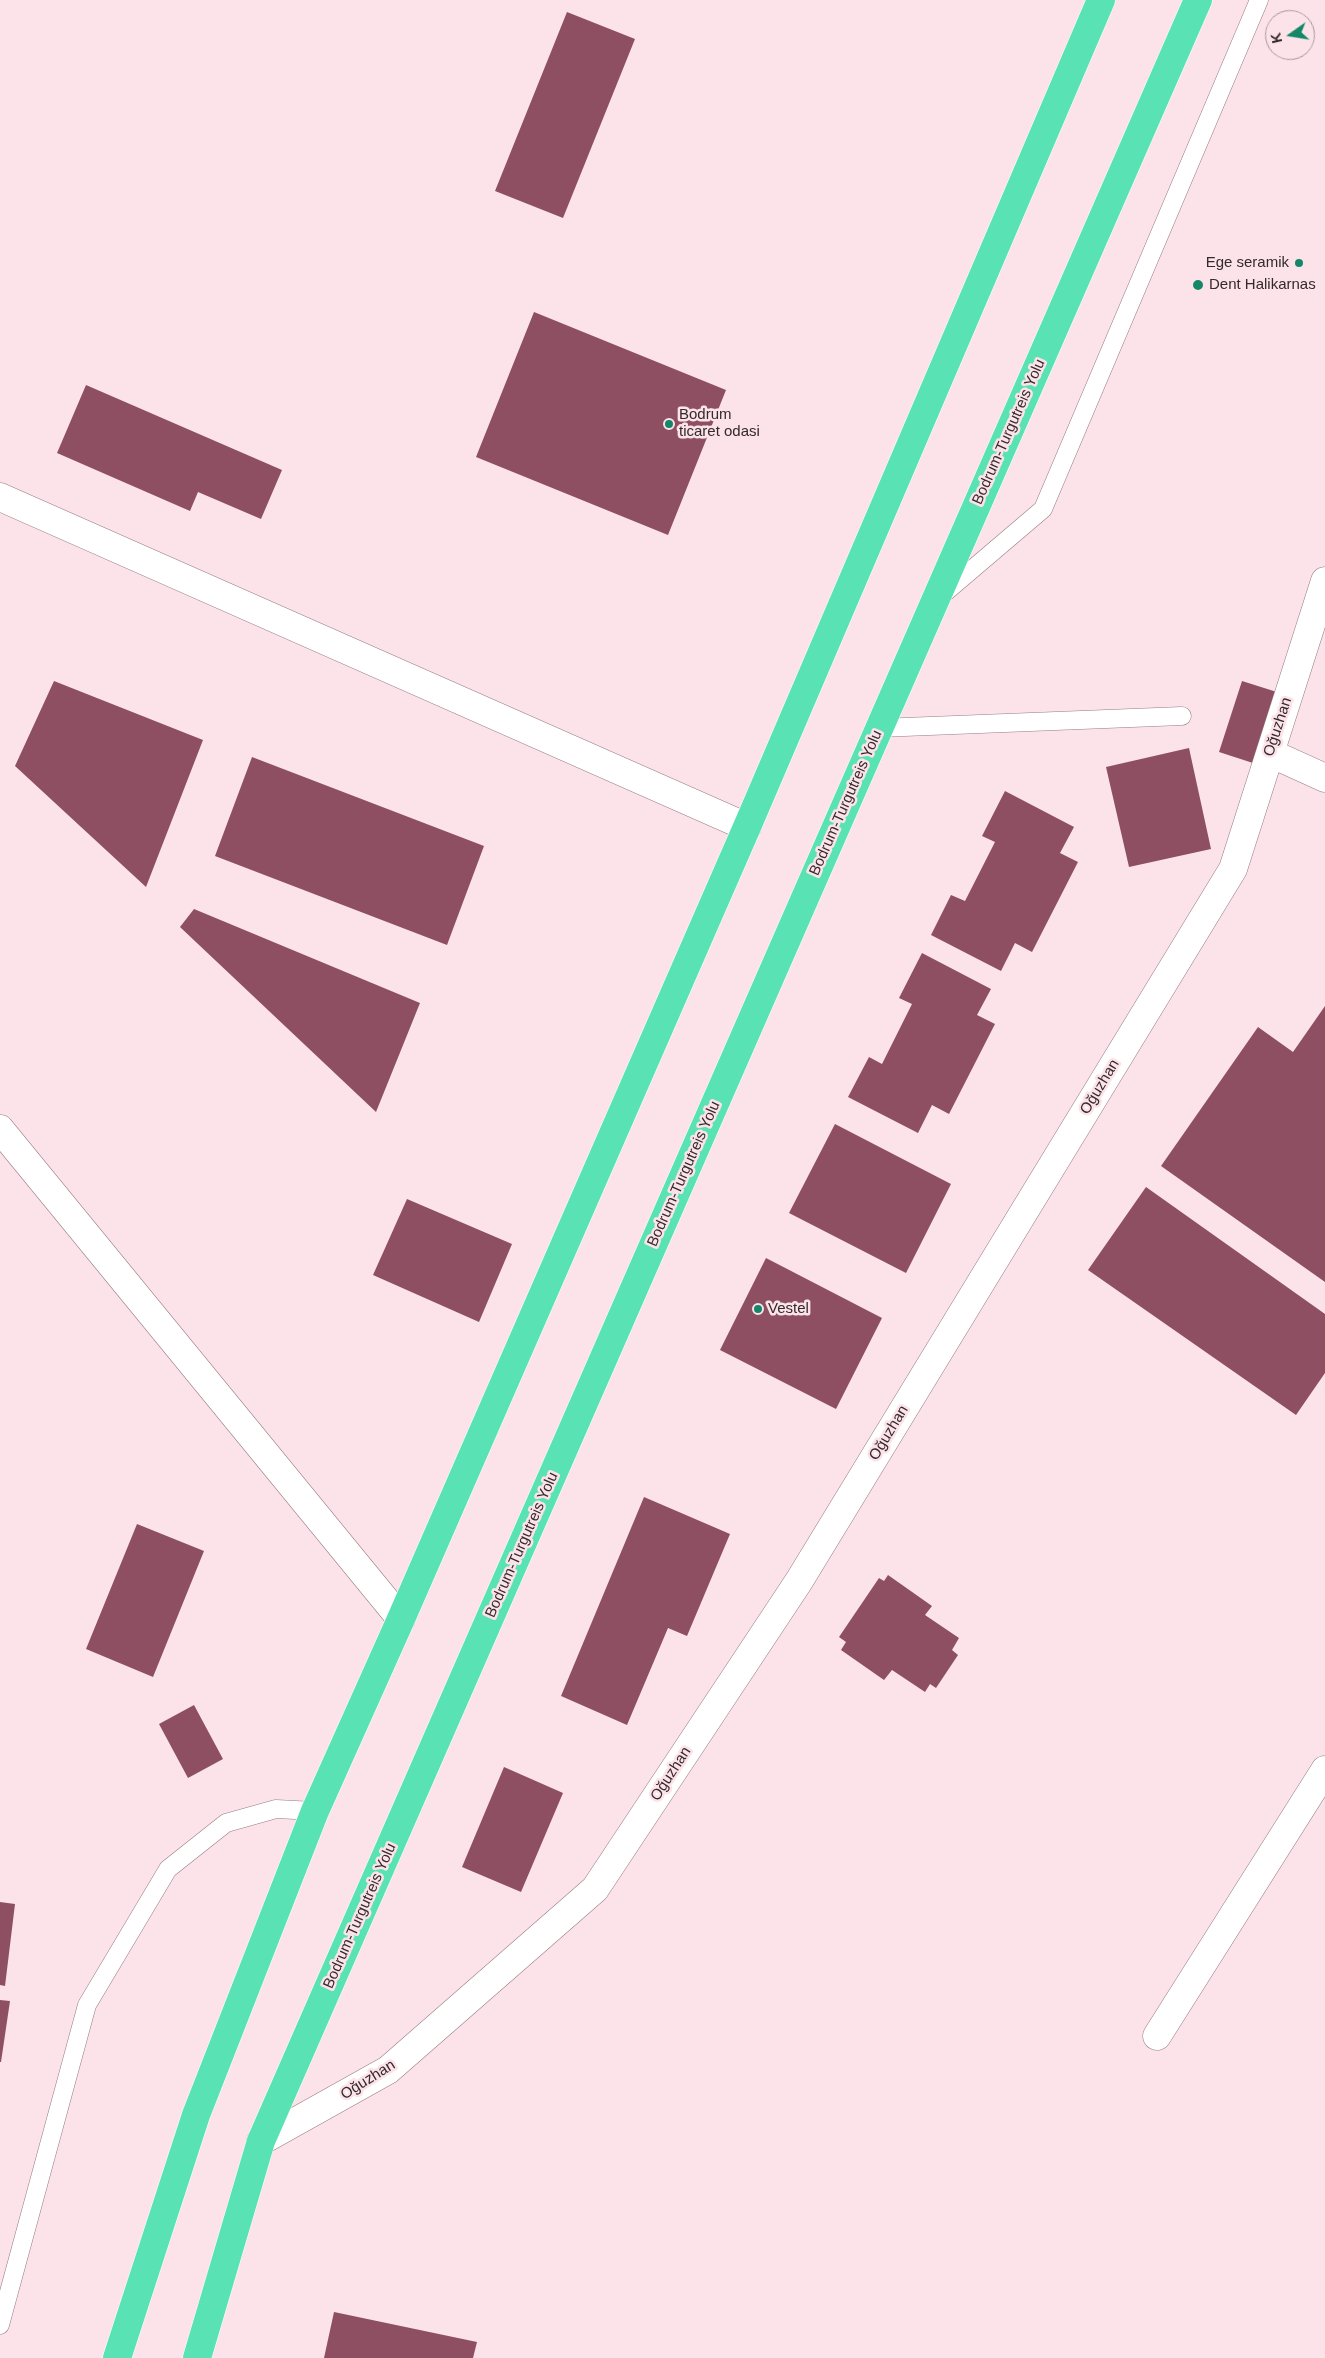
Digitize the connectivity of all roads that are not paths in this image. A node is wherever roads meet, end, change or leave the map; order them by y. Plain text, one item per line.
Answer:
1 (1101, 0) edge
2 (1198, 0) edge
3 (1259, 0) edge
4 (0, 497) edge
5 (1325, 581) edge
6 (936, 601) junction
7 (1182, 716) dead end
8 (879, 728) junction
9 (1270, 753) junction
10 (1325, 778) edge
11 (747, 827) junction
12 (0, 1129) edge
13 (401, 1618) junction
14 (1325, 1770) edge
15 (315, 1811) junction
16 (1157, 2036) dead end
17 (261, 2141) junction
18 (0, 2325) edge
19 (118, 2358) edge
20 (197, 2358) edge

1 - 11 highway
2 - 6 highway, Bodrum-Turgutreis Yolu
3 - 6 lane
4 - 11 street
5 - 9 street, Oğuzhan
6 - 8 highway, Bodrum-Turgutreis Yolu
7 - 8 lane
8 - 17 highway, Bodrum-Turgutreis Yolu
9 - 10 street
9 - 17 street, Oğuzhan
11 - 13 highway
12 - 13 street
13 - 15 highway
14 - 16 street
15 - 18 lane
15 - 19 highway
17 - 20 highway, Bodrum-Turgutreis Yolu

